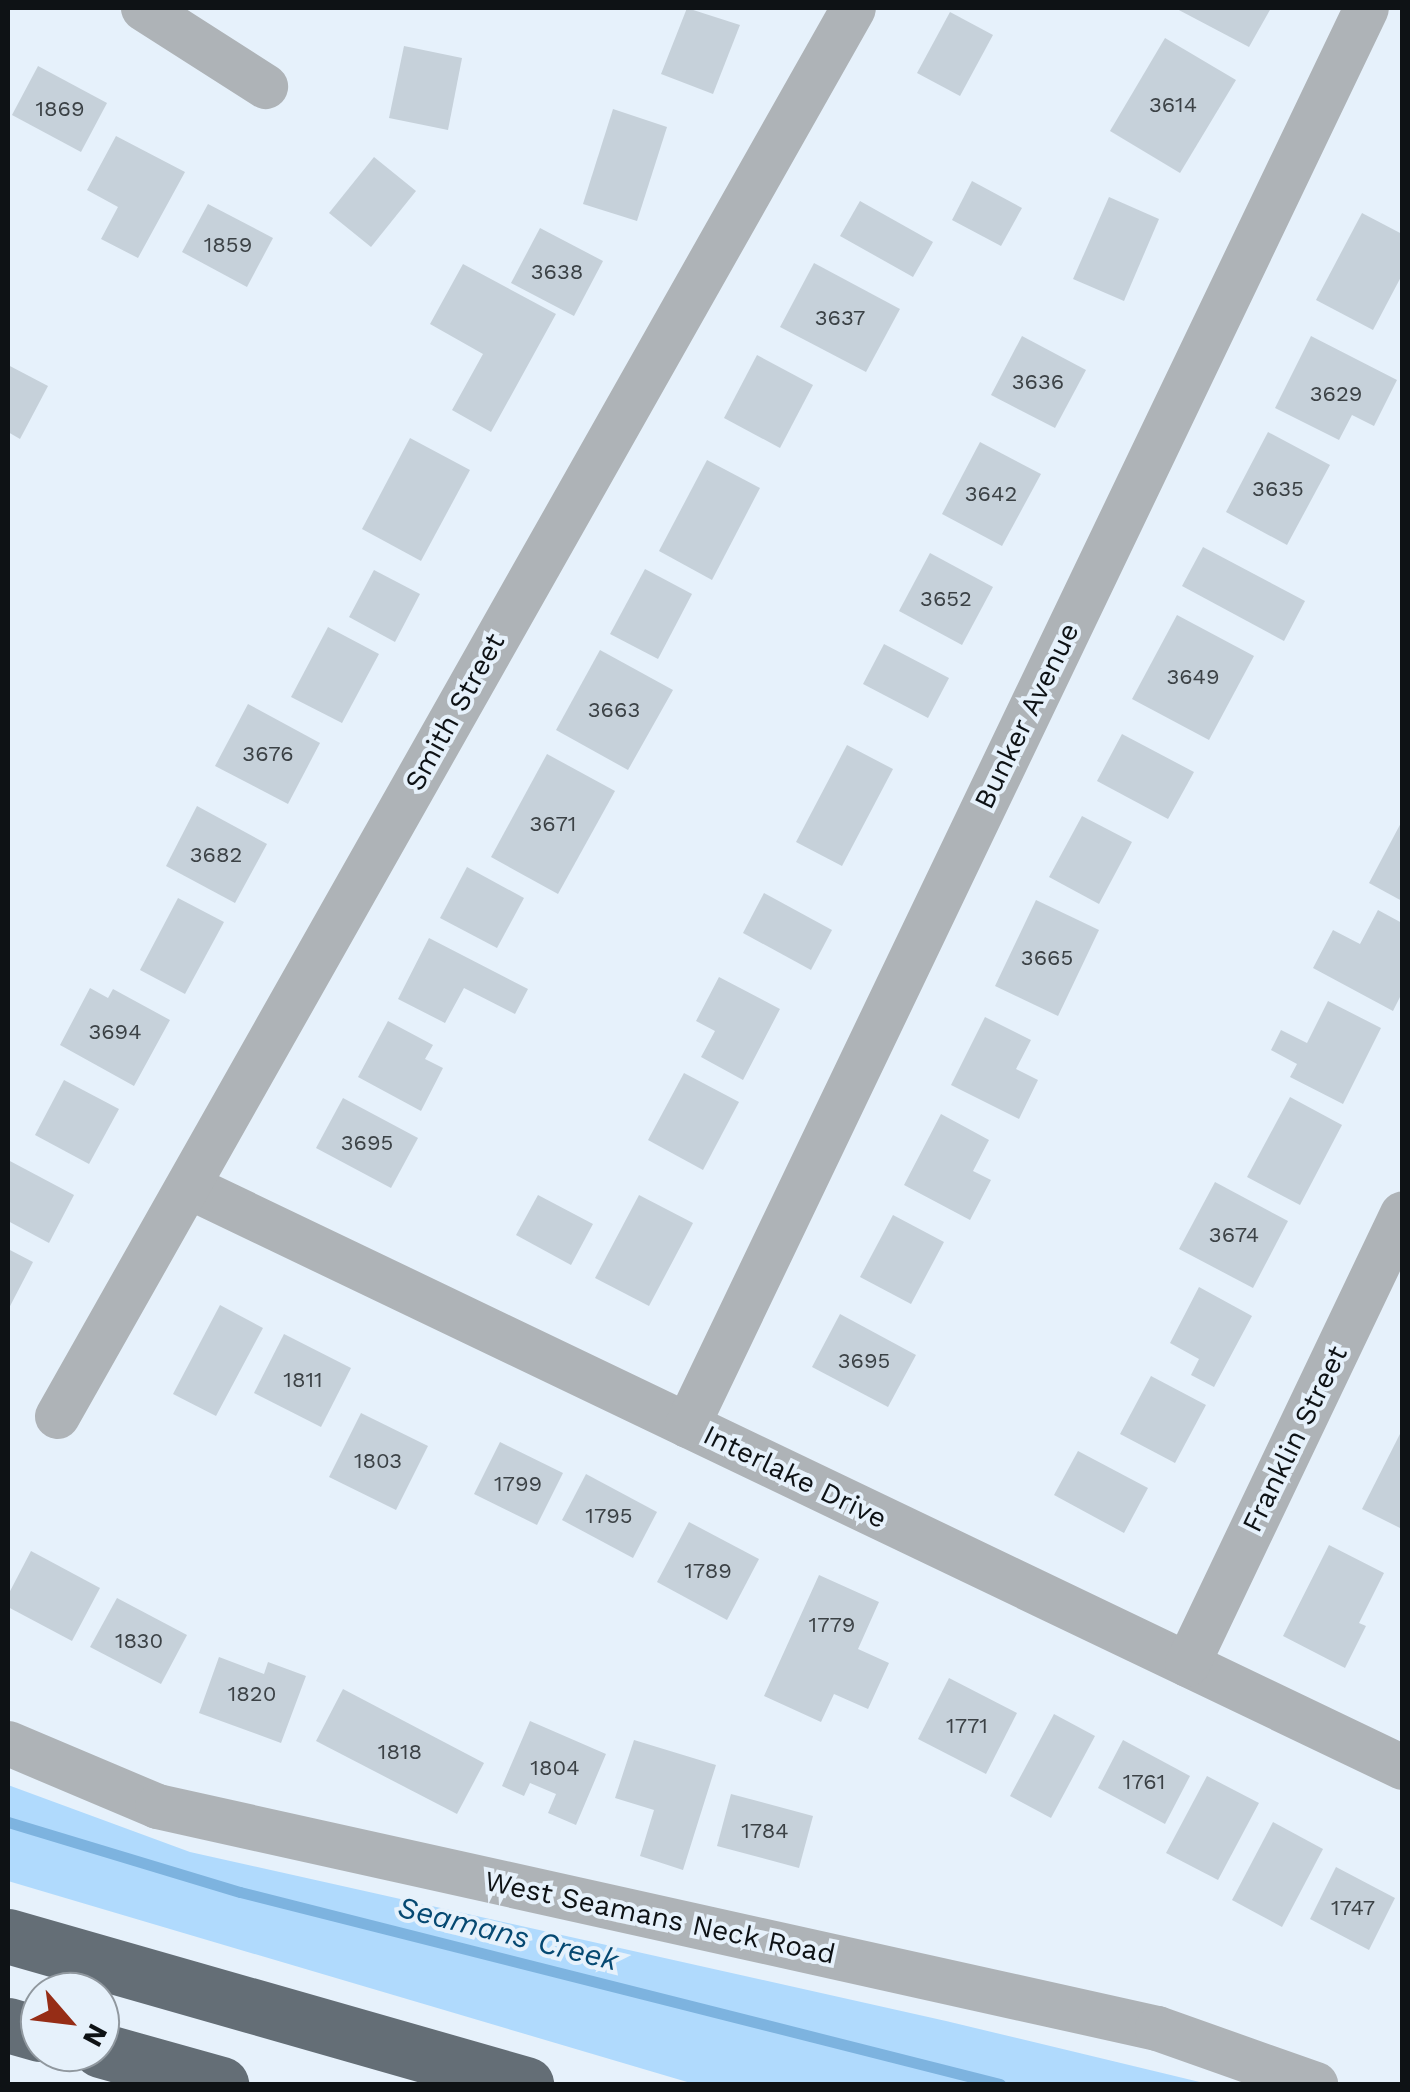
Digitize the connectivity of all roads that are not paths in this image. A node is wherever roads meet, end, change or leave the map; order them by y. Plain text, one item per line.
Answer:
1 (142, 8) edge
2 (852, 8) edge
3 (1366, 8) edge
4 (265, 86) dead end
5 (188, 1186) junction
6 (1402, 1214) edge
7 (57, 1416) dead end
8 (687, 1425) junction
9 (1187, 1664) junction
10 (8, 1743) edge
11 (1402, 1767) edge
12 (8, 1936) edge
13 (120, 2056) edge
14 (221, 2084) edge
15 (526, 2084) edge
16 (1316, 2084) edge

1 - 4 street
2 - 5 street, Smith Street
3 - 8 street, Bunker Avenue
5 - 7 street, Smith Street
5 - 8 street, Interlake Drive
6 - 9 street, Franklin Street
8 - 9 street, Interlake Drive
9 - 11 street, Interlake Drive
10 - 16 street, West Seamans Neck Road
12 - 15 highway
13 - 14 highway

